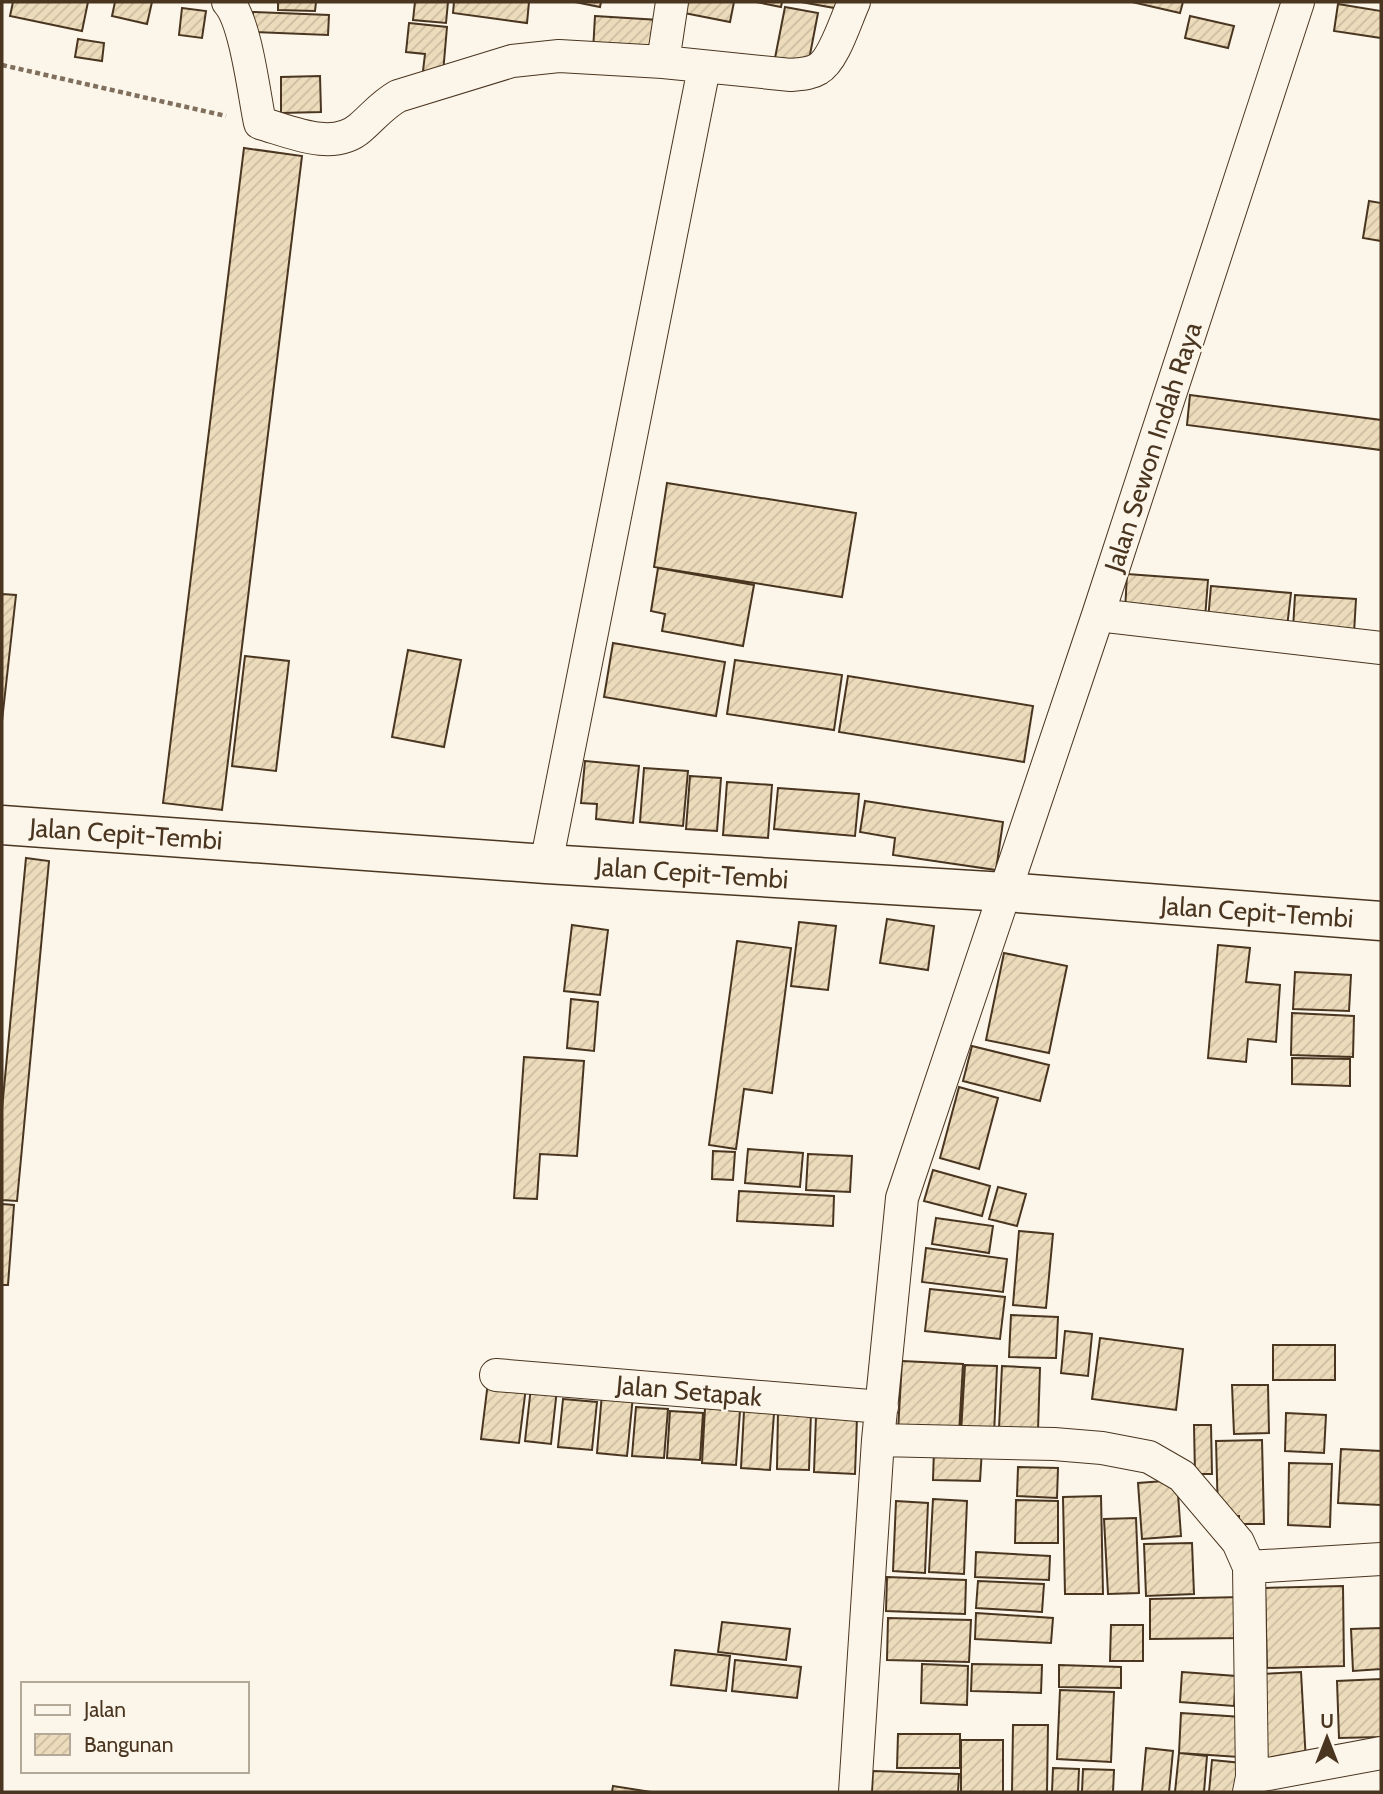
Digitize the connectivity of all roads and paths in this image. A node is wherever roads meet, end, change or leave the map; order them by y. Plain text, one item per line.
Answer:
1 (228, 2) edge
2 (672, 2) edge
3 (854, 2) edge
4 (1298, 2) edge
5 (663, 62) junction
6 (2, 65) edge
7 (704, 68) junction
8 (260, 124) junction
9 (1098, 615) junction
10 (1381, 648) edge
11 (2, 825) edge
12 (546, 864) junction
13 (1005, 892) junction
14 (1381, 921) edge
15 (496, 1375) dead end
16 (882, 1407) junction
17 (878, 1440) junction
18 (1381, 1559) edge
19 (1249, 1567) junction
20 (1381, 1753) edge
21 (1250, 1785) edge
22 (855, 1792) edge

1 - 8 street
2 - 5 street
3 - 7 street
4 - 9 street, Jalan Sewon Indah Raya
5 - 7 street
5 - 8 street
6 - 8 path
7 - 12 street
9 - 10 street
9 - 13 street, Jalan Sewon Indah Raya
11 - 12 main road, Jalan Cepit-Tembi
12 - 13 main road, Jalan Cepit-Tembi
13 - 14 main road, Jalan Cepit-Tembi
13 - 16 street, Jalan Sewon Indah Raya
15 - 16 street, Jalan Setapak
16 - 17 street, Jalan Sewon Indah Raya
17 - 19 street
17 - 22 street, Jalan Sewon Indah Raya
18 - 19 street
19 - 21 street
20 - 21 street

